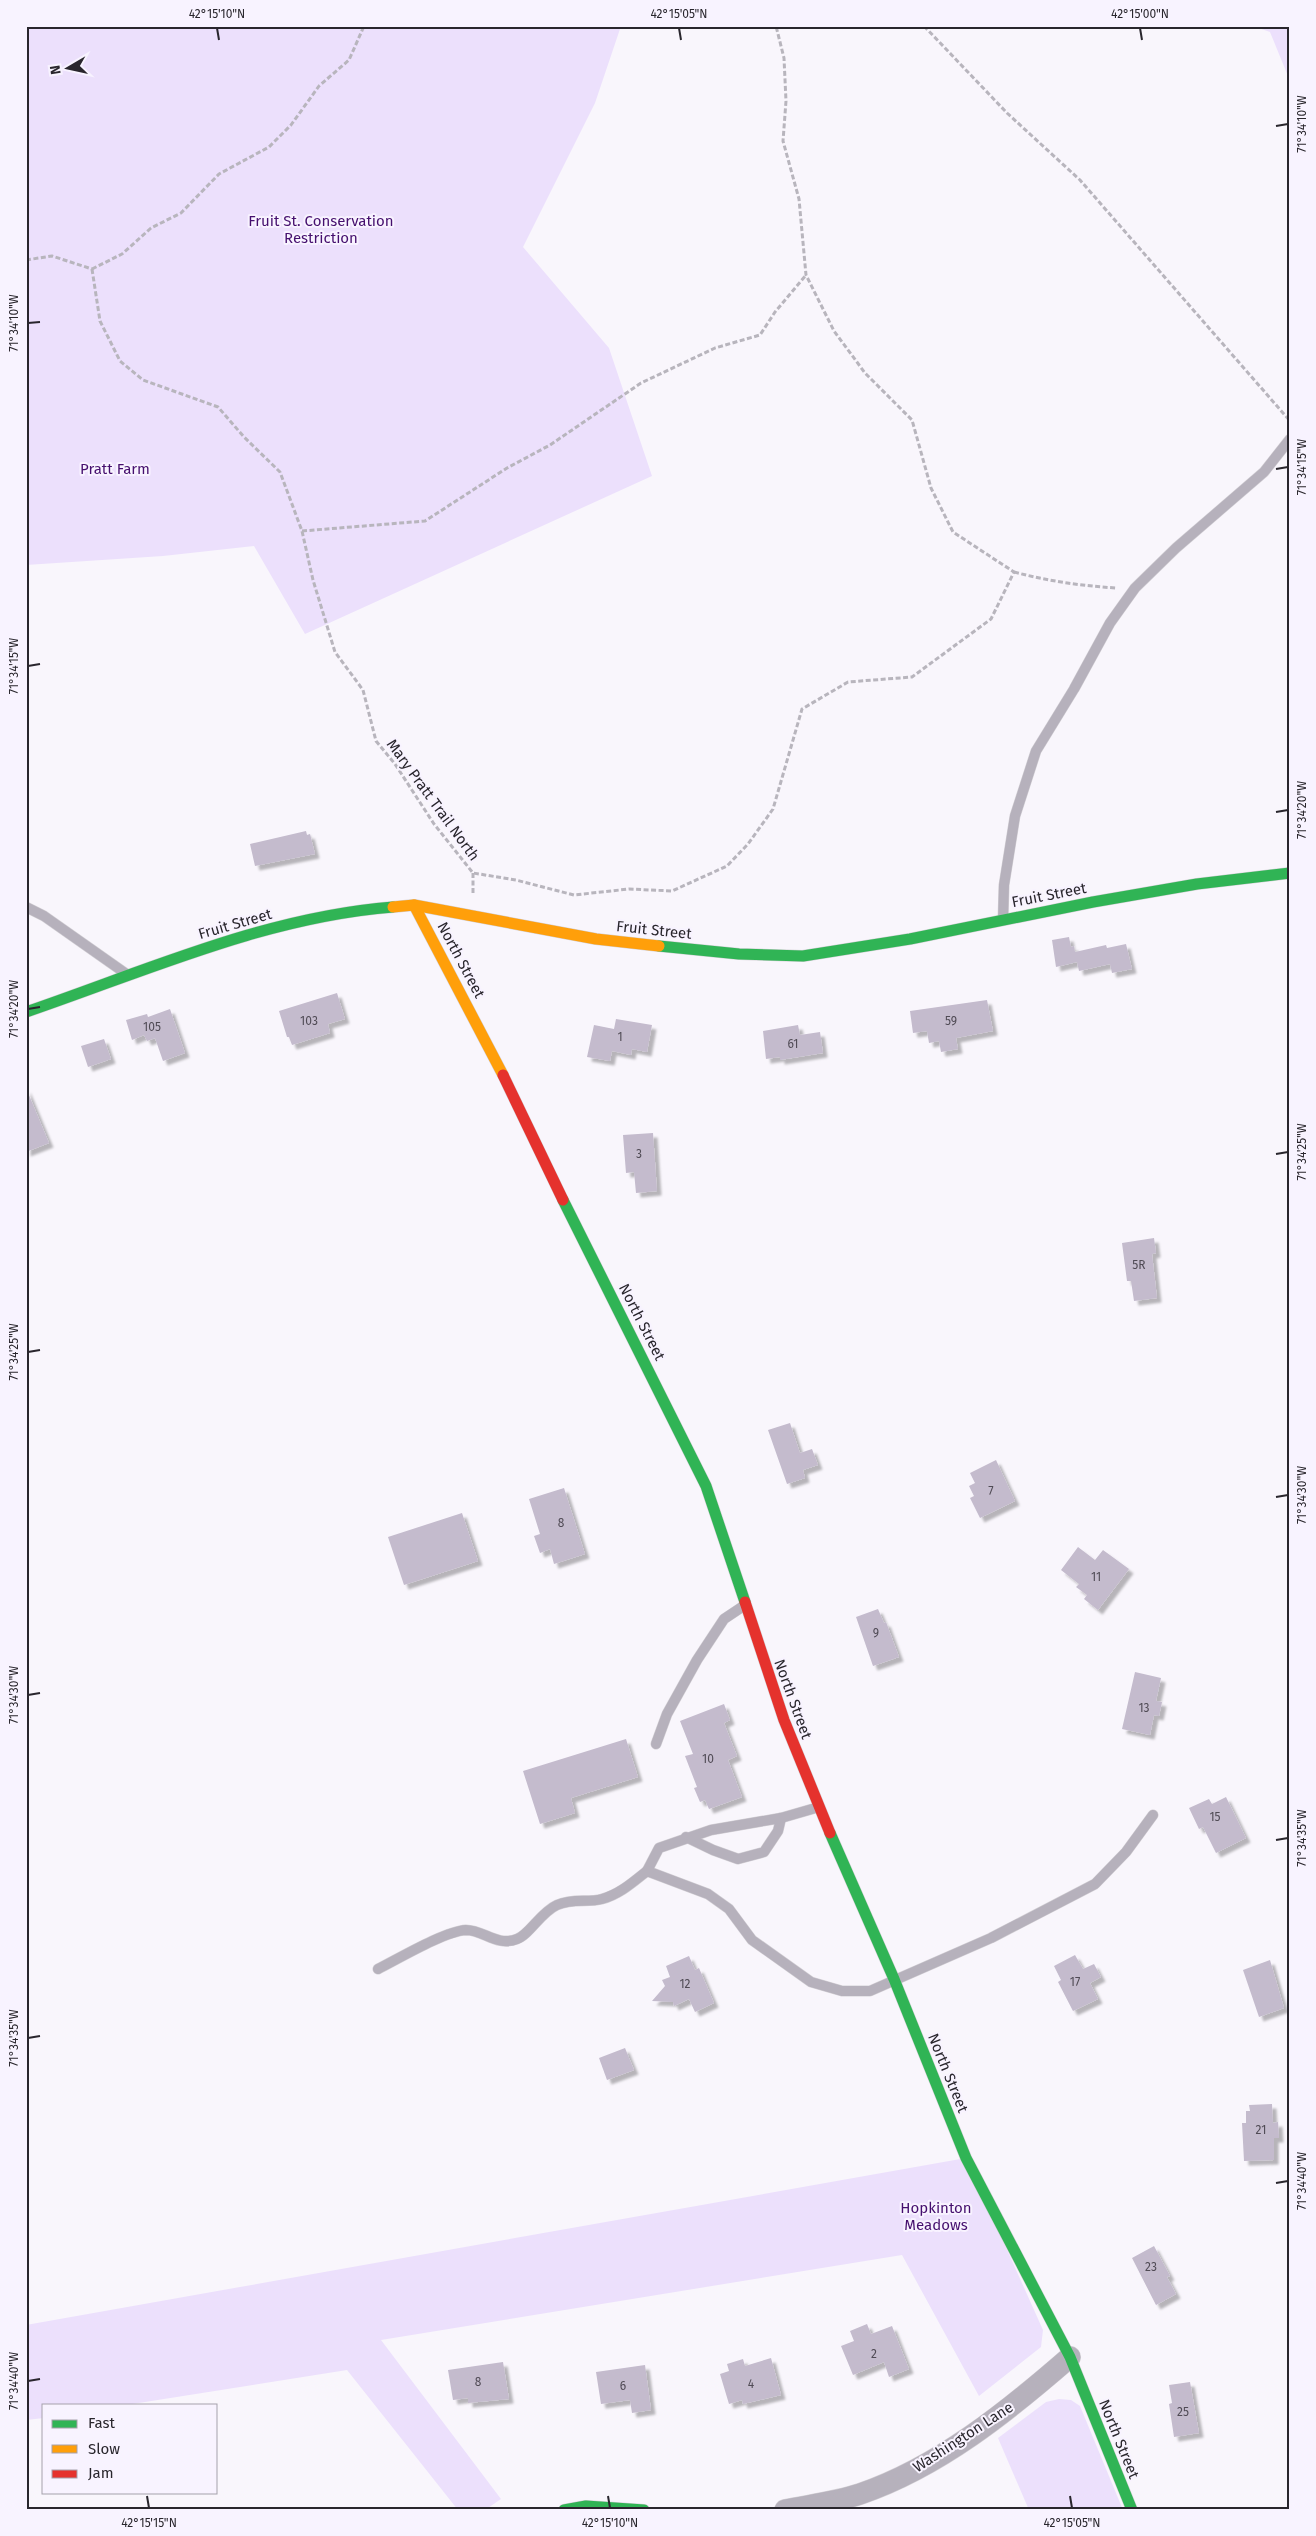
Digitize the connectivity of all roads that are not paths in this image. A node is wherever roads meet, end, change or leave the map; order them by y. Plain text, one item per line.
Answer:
1 (1290, 439) edge
2 (1290, 874) edge
3 (414, 905) junction
4 (26, 907) edge
5 (1003, 920) junction
6 (129, 976) junction
7 (26, 1012) edge
8 (745, 1605) junction
9 (656, 1744) dead end
10 (820, 1806) junction
11 (1152, 1815) dead end
12 (781, 1818) junction
13 (686, 1837) junction
14 (647, 1870) junction
15 (378, 1969) dead end
16 (894, 1979) junction
17 (1070, 2357) junction
18 (564, 2510) edge
19 (644, 2510) edge
20 (786, 2510) edge
21 (1132, 2510) edge

1 - 5 lane
2 - 5 street, Fruit Street
3 - 5 street, Fruit Street
3 - 6 street, Fruit Street
3 - 8 street, North Street
4 - 6 lane
6 - 7 street, Fruit Street
8 - 9 lane
8 - 10 street, North Street
10 - 12 lane
10 - 16 street, North Street
11 - 16 lane
12 - 13 lane
12 - 13 lane
13 - 14 lane
14 - 15 lane
14 - 16 lane
16 - 17 street, North Street
17 - 20 street, Washington Lane
17 - 21 street, North Street
18 - 19 street

